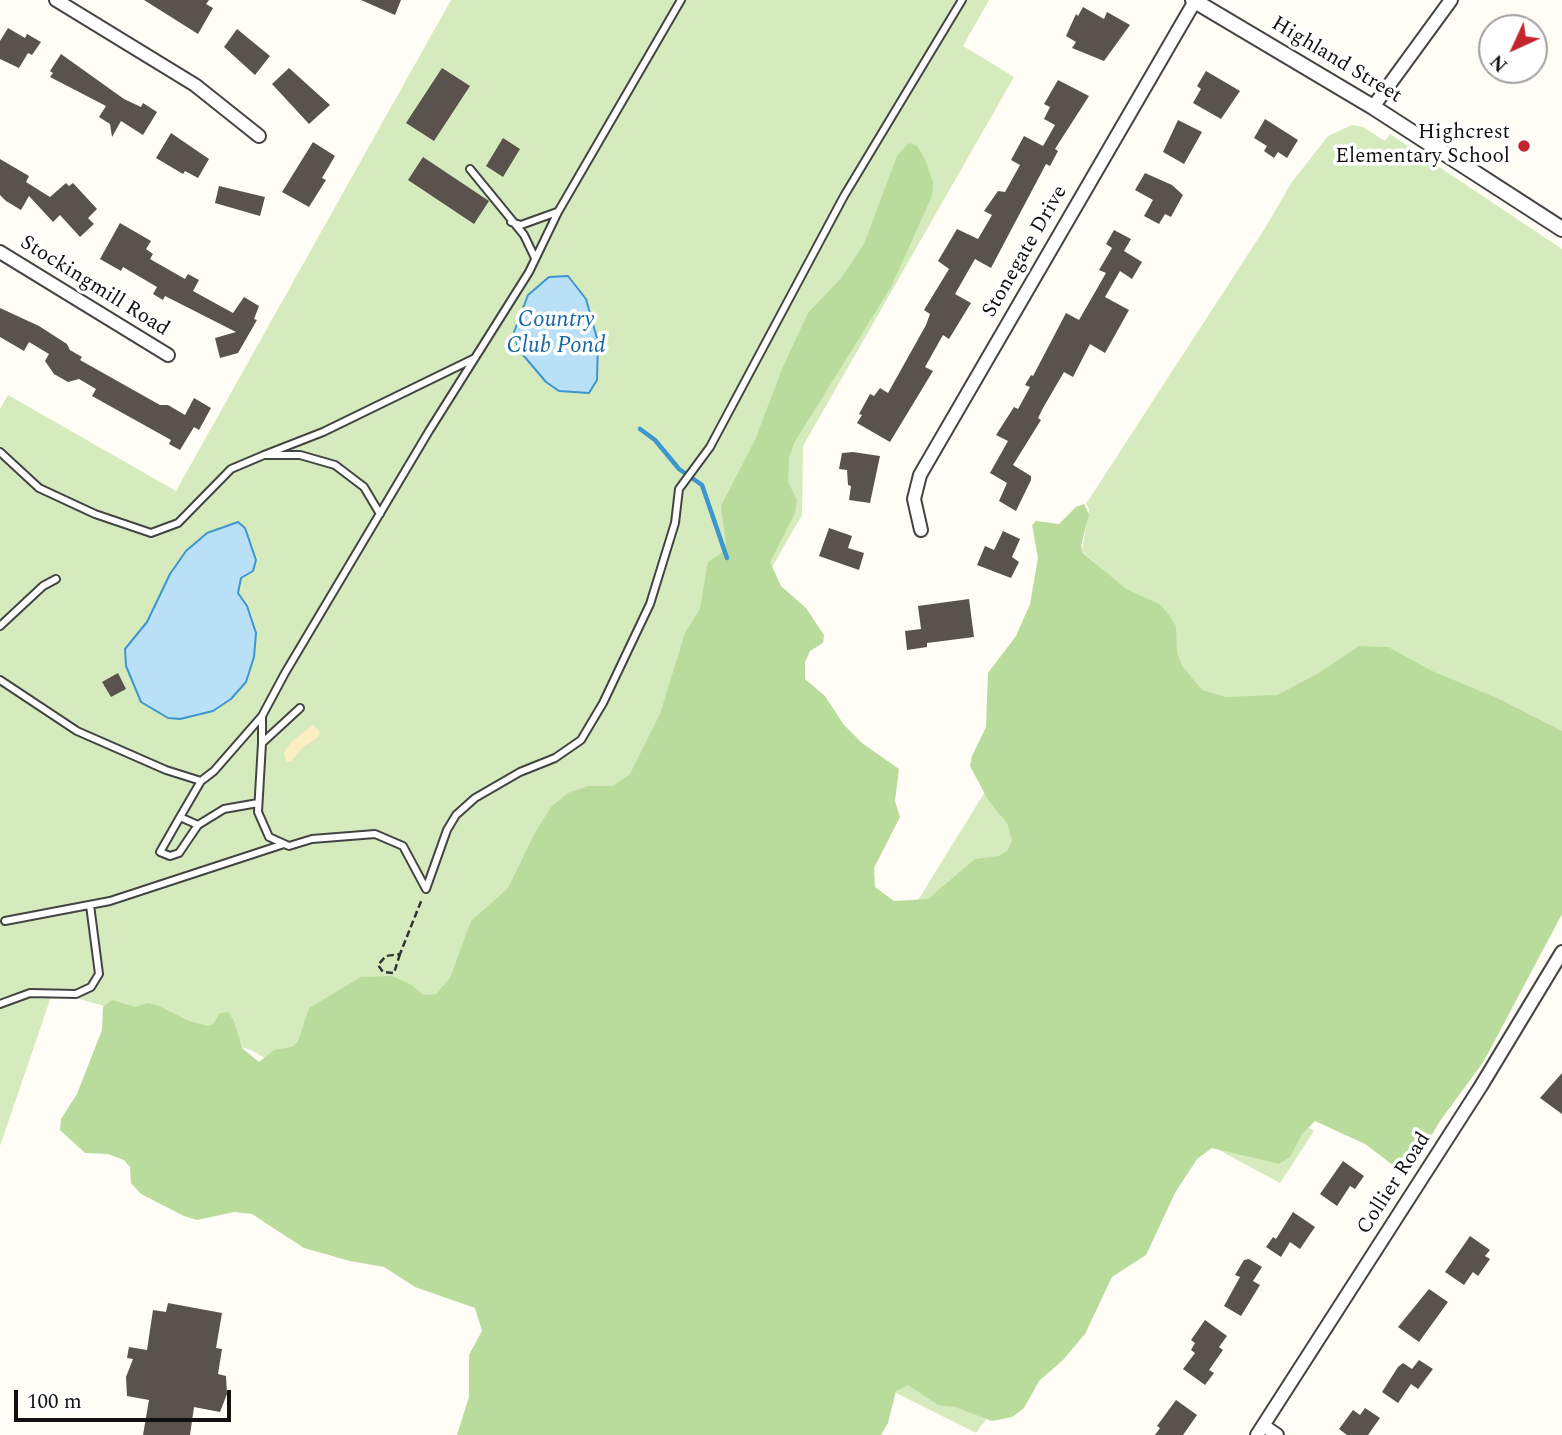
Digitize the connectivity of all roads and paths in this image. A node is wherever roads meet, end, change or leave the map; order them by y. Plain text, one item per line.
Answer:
1 (56, 0) edge
2 (681, 0) edge
3 (962, 0) edge
4 (1451, 0) edge
5 (1194, 1) edge
6 (1373, 107) junction
7 (259, 136) dead end
8 (470, 169) dead end
9 (558, 212) junction
10 (509, 221) junction
11 (1562, 229) edge
12 (0, 252) edge
13 (536, 258) junction
14 (169, 355) dead end
15 (477, 357) junction
16 (0, 452) edge
17 (264, 455) junction
18 (380, 514) junction
19 (921, 530) dead end
20 (55, 579) dead end
21 (0, 626) edge
22 (0, 680) edge
23 (300, 708) dead end
24 (262, 716) junction
25 (262, 743) junction
26 (201, 781) junction
27 (258, 803) junction
28 (180, 817) junction
29 (198, 825) junction
30 (284, 844) junction
31 (426, 889) junction
32 (90, 905) junction
33 (5, 921) dead end
34 (1562, 952) edge
35 (400, 954) junction
36 (0, 1004) edge
37 (1260, 1430) edge
38 (1277, 1435) edge

1 - 7 street
2 - 9 lane
3 - 31 lane
4 - 6 street
5 - 6 street, Highland Street
5 - 19 street, Stonegate Drive
6 - 11 street, Highland Street
8 - 10 lane
9 - 10 lane
9 - 13 lane
10 - 13 lane
12 - 14 street, Stockingmill Road
13 - 15 lane
15 - 17 lane
15 - 18 lane
16 - 17 lane
17 - 18 lane
18 - 24 lane
20 - 21 lane
22 - 26 lane
23 - 25 lane
24 - 25 lane
24 - 26 lane
25 - 27 lane
26 - 28 lane
27 - 29 lane
27 - 30 lane
28 - 29 lane
28 - 29 lane
30 - 31 lane
30 - 32 lane
31 - 35 path
32 - 33 lane
32 - 36 lane
34 - 37 street, Collier Road
35 - 35 path
37 - 38 street

